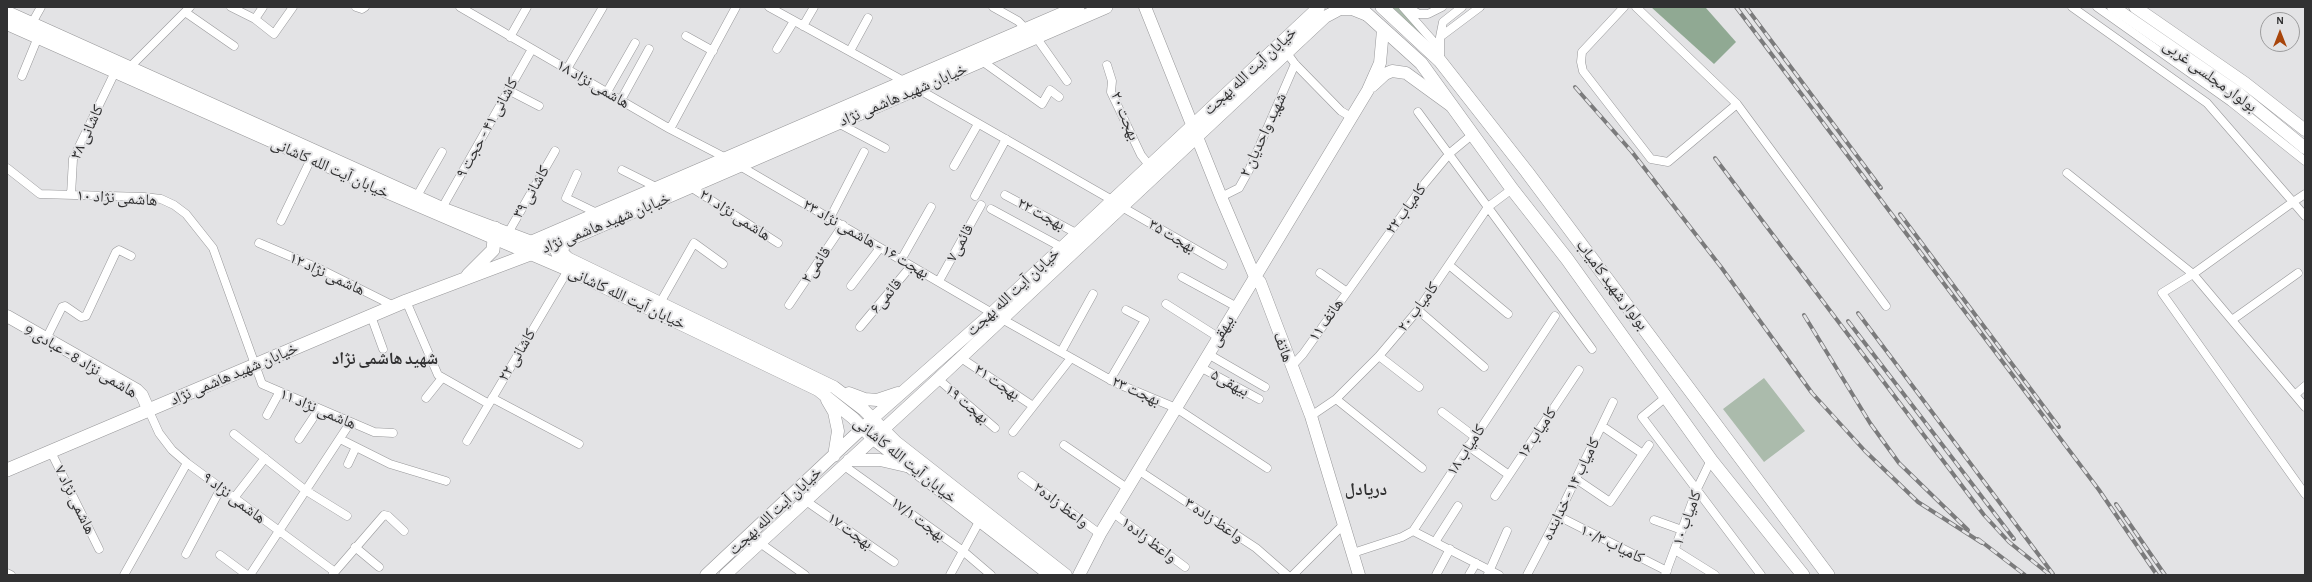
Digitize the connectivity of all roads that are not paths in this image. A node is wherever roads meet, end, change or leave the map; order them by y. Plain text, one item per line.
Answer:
1 (41, 7) edge
2 (231, 7) edge
3 (263, 7) edge
4 (293, 7) edge
5 (527, 7) edge
6 (604, 7) edge
7 (736, 7) edge
8 (769, 7) edge
9 (814, 7) edge
10 (993, 7) edge
11 (1078, 7) edge
12 (1106, 7) edge
13 (1145, 7) edge
14 (1382, 7) edge
15 (1403, 7) edge
16 (1407, 7) edge
17 (1442, 7) edge
18 (1462, 7) edge
19 (1480, 7) edge
20 (1624, 7) edge
21 (1636, 7) edge
22 (2072, 7) edge
23 (2097, 7) edge
24 (2113, 7) edge
25 (2135, 7) edge
26 (464, 8) edge
27 (187, 10) edge
28 (1363, 11) edge
29 (7, 12) edge
30 (1322, 12) edge
31 (868, 18) dead end
32 (255, 19) junction
33 (794, 21) junction
34 (32, 23) junction
35 (7, 24) edge
36 (803, 26) junction
37 (1383, 30) junction
38 (1031, 33) junction
39 (686, 36) dead end
40 (38, 37) junction
41 (510, 37) junction
42 (1440, 37) junction
43 (634, 43) dead end
44 (234, 46) dead end
45 (532, 48) junction
46 (649, 49) dead end
47 (777, 50) dead end
48 (713, 51) junction
49 (850, 51) junction
50 (1287, 53) junction
51 (1440, 60) junction
52 (982, 61) junction
53 (1295, 64) junction
54 (1107, 65) dead end
55 (130, 67) junction
56 (567, 69) junction
57 (115, 72) junction
58 (22, 76) dead end
59 (1067, 81) dead end
60 (904, 82) junction
61 (918, 89) junction
62 (508, 90) junction
63 (1368, 90) junction
64 (607, 92) junction
65 (1059, 97) dead end
66 (621, 100) junction
67 (1737, 104) junction
68 (539, 106) dead end
69 (1456, 110) junction
70 (1418, 112) dead end
71 (1352, 117) junction
72 (838, 123) junction
73 (978, 124) junction
74 (1192, 125) junction
75 (670, 129) junction
76 (2305, 130) edge
77 (1473, 134) junction
78 (1197, 137) junction
79 (1006, 139) junction
80 (885, 148) dead end
81 (2305, 148) edge
82 (555, 151) dead end
83 (442, 152) dead end
84 (864, 152) dead end
85 (1450, 153) junction
86 (726, 158) junction
87 (311, 159) junction
88 (2305, 161) edge
89 (1150, 165) junction
90 (740, 166) junction
91 (954, 166) dead end
92 (7, 168) edge
93 (622, 170) dead end
94 (2067, 173) dead end
95 (577, 174) dead end
96 (658, 188) junction
97 (692, 188) junction
98 (1512, 189) junction
99 (2305, 194) edge
100 (71, 195) junction
101 (1005, 195) dead end
102 (417, 196) junction
103 (975, 196) dead end
104 (1221, 197) junction
105 (2293, 202) junction
106 (1117, 204) junction
107 (981, 206) dead end
108 (931, 207) dead end
109 (1488, 207) junction
110 (991, 209) dead end
111 (440, 211) junction
112 (600, 214) junction
113 (2305, 216) edge
114 (830, 218) junction
115 (281, 221) dead end
116 (843, 225) junction
117 (495, 228) junction
118 (1076, 233) junction
119 (506, 239) junction
120 (565, 242) junction
121 (259, 243) dead end
122 (778, 243) dead end
123 (1061, 247) junction
124 (1584, 247) junction
125 (531, 248) junction
126 (547, 248) junction
127 (880, 248) junction
128 (131, 256) dead end
129 (1567, 258) junction
130 (901, 260) junction
131 (567, 264) junction
132 (723, 264) dead end
133 (1223, 265) dead end
134 (1449, 265) junction
135 (911, 266) junction
136 (1320, 273) dead end
137 (2298, 273) dead end
138 (2193, 274) junction
139 (1182, 277) dead end
140 (1255, 277) junction
141 (462, 280) junction
142 (939, 281) junction
143 (851, 286) dead end
144 (1347, 292) junction
145 (1093, 294) dead end
146 (660, 303) junction
147 (400, 304) junction
148 (1166, 304) dead end
149 (789, 305) dead end
150 (1886, 306) dead end
151 (1237, 307) junction
152 (1126, 310) dead end
153 (1418, 310) junction
154 (992, 312) junction
155 (1508, 314) dead end
156 (7, 316) edge
157 (371, 316) junction
158 (1555, 316) dead end
159 (1002, 319) junction
160 (2232, 320) junction
161 (860, 327) dead end
162 (1218, 337) junction
163 (46, 339) junction
164 (383, 349) dead end
165 (1592, 349) dead end
166 (1061, 352) junction
167 (1208, 354) junction
168 (1379, 356) junction
169 (961, 358) junction
170 (1071, 358) junction
171 (254, 366) junction
172 (1200, 367) junction
173 (1484, 367) dead end
174 (1291, 368) junction
175 (1579, 370) dead end
176 (442, 378) junction
177 (938, 379) junction
178 (1110, 380) junction
179 (912, 384) junction
180 (2305, 386) edge
181 (834, 387) junction
182 (1265, 387) dead end
183 (1419, 387) dead end
184 (818, 390) junction
185 (279, 393) junction
186 (2296, 394) junction
187 (1666, 397) junction
188 (426, 398) dead end
189 (1260, 399) dead end
190 (1336, 399) junction
191 (490, 401) junction
192 (1613, 402) dead end
193 (1033, 406) junction
194 (2305, 407) edge
195 (1176, 408) junction
196 (319, 409) junction
197 (149, 411) junction
198 (1442, 412) dead end
199 (267, 415) dead end
200 (1311, 416) junction
201 (872, 419) junction
202 (350, 423) junction
203 (1602, 426) junction
204 (864, 428) junction
205 (996, 428) dead end
206 (882, 430) junction
207 (1013, 432) dead end
208 (393, 433) dead end
209 (234, 434) dead end
210 (1475, 437) junction
211 (872, 438) junction
212 (340, 439) junction
213 (299, 440) dead end
214 (467, 441) dead end
215 (579, 444) dead end
216 (1064, 445) dead end
217 (1649, 445) dead end
218 (1468, 446) junction
219 (356, 447) junction
220 (51, 452) junction
221 (1643, 454) junction
222 (834, 456) junction
223 (265, 458) junction
224 (1711, 460) junction
225 (187, 463) junction
226 (846, 463) junction
227 (348, 464) dead end
228 (909, 466) junction
229 (1267, 468) dead end
230 (1422, 468) dead end
231 (7, 470) edge
232 (1138, 470) junction
233 (1510, 475) junction
234 (1022, 476) dead end
235 (1576, 479) junction
236 (446, 481) dead end
237 (221, 488) junction
238 (1127, 488) junction
239 (1697, 489) junction
240 (305, 490) junction
241 (2305, 494) edge
242 (1495, 496) dead end
243 (234, 498) junction
244 (806, 500) junction
245 (1458, 506) dead end
246 (1112, 512) junction
247 (347, 516) dead end
248 (1558, 516) junction
249 (980, 520) junction
250 (1654, 520) dead end
251 (1344, 524) junction
252 (1682, 530) junction
253 (404, 531) dead end
254 (1413, 531) junction
255 (1507, 531) dead end
256 (279, 532) junction
257 (1100, 534) junction
258 (1435, 542) junction
259 (760, 543) junction
260 (355, 547) junction
261 (99, 549) dead end
262 (1450, 549) junction
263 (1675, 550) junction
264 (962, 551) junction
265 (1353, 553) junction
266 (186, 554) dead end
267 (220, 555) dead end
268 (894, 562) dead end
269 (1476, 563) junction
270 (379, 567) dead end
271 (1185, 567) dead end
272 (7, 573) edge
273 (334, 573) edge
274 (1489, 573) edge
275 (1666, 573) edge
276 (11, 575) edge
277 (124, 575) edge
278 (248, 575) edge
279 (706, 575) edge
280 (725, 575) edge
281 (805, 575) edge
282 (950, 575) edge
283 (991, 575) edge
284 (1050, 575) edge
285 (1066, 575) edge
286 (1079, 575) edge
287 (1287, 575) edge
288 (1292, 575) edge
289 (1359, 575) edge
290 (1436, 575) edge
291 (1469, 575) edge
292 (1499, 575) edge
293 (1527, 575) edge
294 (1714, 575) edge
295 (1761, 575) edge
296 (1803, 575) edge
297 (1828, 575) edge

1 - 34 street
2 - 32 street
3 - 32 street
4 - 32 street
5 - 41 street
6 - 56 street
7 - 48 street
8 - 33 street, بهجت ۳۵
9 - 36 street
10 - 38 street
11 - 38 main road, خیابان شهید هاشمی نژاد
12 - 38 main road, خیابان شهید هاشمی نژاد
13 - 74 main road, هاتف
14 - 51 main road, بولوار شهید کامیاب
15 - 51 street
16 - 17 street
18 - 42 street
19 - 42 street
20 - 67 street
21 - 67 street
22 - 105 street
23 - 88 street
24 - 81 main road, بولوار مجلسی غربی
25 - 76 main road, بولوار مجلسی غربی
26 - 41 street, هاشمی نژاد ۱۸
27 - 44 street
27 - 55 street
28 - 30 main road
28 - 37 main road, بولوار شهید کامیاب
29 - 34 main road, خیابان آیت الله کاشانی
30 - 50 main road, خیابان آیت الله بهجت
30 - 74 main road, خیابان آیت الله بهجت
31 - 49 street
33 - 36 street, بهجت ۳۵
33 - 47 street
34 - 55 main road, خیابان آیت الله کاشانی
35 - 40 main road, خیابان آیت الله کاشانی
36 - 49 street, بهجت ۳۵
37 - 63 main road
37 - 69 main road, بولوار شهید کامیاب
38 - 52 main road, خیابان شهید هاشمی نژاد
38 - 59 street
38 - 60 main road, خیابان شهید هاشمی نژاد
39 - 48 street
40 - 57 main road, خیابان آیت الله کاشانی
40 - 58 street
41 - 45 street, هاشمی نژاد ۱۸
42 - 51 street
43 - 64 street
45 - 56 street, هاشمی نژاد ۱۸
45 - 62 street, کاشانی ۴۱ - حجت ۹
46 - 66 street
48 - 75 street
49 - 60 street, بهجت ۳۵
50 - 53 street
50 - 78 main road, خیابان آیت الله بهجت
51 - 124 main road, بولوار شهید کامیاب
52 - 61 main road, خیابان شهید هاشمی نژاد
52 - 65 street
53 - 71 street
53 - 104 street, شهید واحدیان ۲
54 - 89 street, بهجت ۲۰
55 - 102 main road, خیابان آیت الله کاشانی
56 - 64 street, هاشمی نژاد ۱۸
57 - 87 main road, خیابان آیت الله کاشانی
57 - 100 street, کاشانی ۳۸
60 - 61 street, بهجت ۳۵
60 - 86 main road, خیابان شهید هاشمی نژاد
61 - 72 main road, خیابان شهید هاشمی نژاد
61 - 73 street, بهجت ۳۵
62 - 68 street
62 - 111 street, کاشانی ۴۱ - حجت ۹
63 - 69 main road
63 - 71 main road, بیهقی
64 - 66 street, هاشمی نژاد ۱۸
66 - 75 street, هاشمی نژاد ۱۸
67 - 150 street
69 - 77 main road, بولوار شهید کامیاب
70 - 85 street
71 - 140 main road, بیهقی
72 - 80 street
72 - 90 main road, خیابان شهید هاشمی نژاد
73 - 79 street, بهجت ۳۵
73 - 91 street
74 - 78 main road, هاتف
74 - 89 main road, خیابان آیت الله بهجت
75 - 86 street, هاشمی نژاد ۱۸
77 - 85 street, کامیاب ۲۲
77 - 98 main road, بولوار شهید کامیاب
78 - 104 main road, هاتف
78 - 106 main road, خیابان آیت الله بهجت
79 - 103 street
79 - 106 street, بهجت ۳۵
82 - 119 street, کاشانی ۳۹
83 - 102 street
84 - 114 street
85 - 109 street
85 - 144 street, کامیاب ۲۲
86 - 96 main road, خیابان شهید هاشمی نژاد
87 - 111 main road, خیابان آیت الله کاشانی
87 - 115 street
89 - 106 main road, خیابان آیت الله بهجت
90 - 97 main road, خیابان شهید هاشمی نژاد
90 - 114 street, بهجت ۱۶ - هاشمی نژاد ۲۳
92 - 100 street, هاشمی نژاد ۱۰
93 - 96 street
94 - 138 street
95 - 112 street
96 - 112 main road, خیابان شهید هاشمی نژاد
97 - 120 main road, خیابان شهید هاشمی نژاد
97 - 122 street, هاشمی نژاد ۲۱
98 - 109 street, کامیاب ۲۰
98 - 129 main road, بولوار شهید کامیاب
99 - 105 street
100 - 171 street, هاشمی نژاد ۱۰
101 - 118 street, بهجت ۲۲
102 - 111 main road, خیابان آیت الله کاشانی
104 - 140 main road, هاتف
105 - 113 street
105 - 138 street
106 - 118 main road, خیابان آیت الله بهجت
106 - 133 street, بهجت ۳۵
106 - 159 main road, خیابان آیت الله بهجت
107 - 142 street, قائمی۷
108 - 130 street
109 - 134 street, کامیاب ۲۰
109 - 165 street
110 - 123 street
111 - 117 main road, خیابان آیت الله کاشانی
111 - 119 main road, خیابان آیت الله کاشانی
112 - 125 main road, خیابان شهید هاشمی نژاد
114 - 116 street, بهجت ۱۶ - هاشمی نژاد ۲۳
116 - 127 street, بهجت ۱۶ - هاشمی نژاد ۲۳
116 - 149 street, قائمی۲
117 - 119 main road, خیابان آیت الله کاشانی
117 - 141 main road
118 - 123 main road, خیابان آیت الله بهجت
119 - 125 main road, خیابان آیت الله کاشانی
120 - 126 main road, خیابان شهید هاشمی نژاد
120 - 131 main road
121 - 147 street, هاشمی نژاد ۱۲
123 - 154 main road, خیابان آیت الله بهجت
124 - 129 main road
124 - 297 main road, بولوار شهید کامیاب
125 - 126 main road
125 - 131 main road, خیابان آیت الله کاشانی
125 - 141 main road
126 - 131 main road, خیابان آیت الله کاشانی
127 - 130 street, بهجت ۱۶ - هاشمی نژاد ۲۳
127 - 143 street
128 - 163 street
129 - 187 main road, بولوار شهید کامیاب
130 - 135 street, بهجت ۱۶ - هاشمی نژاد ۲۳
131 - 146 main road, خیابان آیت الله کاشانی
131 - 184 main road, خیابان آیت الله کاشانی
131 - 191 street, کاشانی ۲۲
132 - 146 street
134 - 153 street, کامیاب ۲۰
134 - 155 street
135 - 142 street, بهجت ۱۶ - هاشمی نژاد ۲۳
135 - 161 street, قائمی۶
136 - 144 street
137 - 160 street
138 - 160 street
138 - 241 street
139 - 151 street
140 - 151 main road, بیهقی
140 - 174 main road, هاتف
141 - 147 main road, خیابان شهید هاشمی نژاد
142 - 154 street, بهجت ۱۶ - هاشمی نژاد ۲۳
144 - 174 street, هاتف ۱۱
145 - 166 street
146 - 181 main road, خیابان آیت الله کاشانی
147 - 157 main road, خیابان شهید هاشمی نژاد
147 - 176 street
148 - 162 street
151 - 162 main road, بیهقی
152 - 178 street
153 - 168 street, کامیاب ۲۰
153 - 173 street
154 - 179 main road, خیابان آیت الله بهجت
156 - 163 main road, هاشمی نژاد 8 - عبادی 9
157 - 164 street
157 - 171 main road, خیابان شهید هاشمی نژاد
158 - 210 street, کامیاب ۱۸
159 - 166 street, بهجت ۲۳
159 - 169 main road, خیابان آیت الله بهجت
160 - 186 street
162 - 167 main road, بیهقی
163 - 197 main road, هاشمی نژاد 8 - عبادی 9
166 - 170 street, بهجت ۲۳
167 - 172 main road, بیهقی
167 - 182 street
168 - 183 street
168 - 190 street, کامیاب ۲۰
169 - 177 main road, خیابان آیت الله بهجت
169 - 193 street, بهجت ۲۱
170 - 178 street, بهجت ۲۳
170 - 193 street
171 - 185 street, هاشمی نژاد ۱۱
171 - 197 main road, خیابان شهید هاشمی نژاد
172 - 189 street, بیهقی۵
172 - 195 main road, بیهقی
174 - 200 main road, هاتف
175 - 233 street, کامیاب ۱۶
176 - 188 street
176 - 191 street
177 - 205 street, بهجت ۱۹
177 - 206 main road, خیابان آیت الله بهجت
178 - 195 street, بهجت ۲۳
179 - 181 main road
179 - 201 main road, خیابان آیت الله بهجت
180 - 186 street
181 - 201 main road, خیابان آیت الله کاشانی
184 - 204 main road, خیابان آیت الله کاشانی
184 - 222 main road
185 - 196 street, هاشمی نژاد ۱۱
185 - 199 street
186 - 194 street
187 - 224 main road, بولوار شهید کامیاب
187 - 239 street
190 - 200 street, کامیاب ۲۰
190 - 230 street
191 - 214 street, کاشانی ۲۲
191 - 215 street
192 - 203 street, کامیاب ۱۴ - خدابنده
193 - 207 street
195 - 229 street, بهجت ۲۳
195 - 232 main road, بیهقی
196 - 202 street, هاشمی نژاد ۱۱
196 - 213 street
197 - 220 main road, خیابان شهید هاشمی نژاد
197 - 225 street, هاشمی نژاد ۹
198 - 210 street
200 - 251 main road, هاتف
201 - 204 main road, خیابان آیت الله بهجت
201 - 206 main road, خیابان آیت الله کاشانی
202 - 208 street, هاشمی نژاد ۱۱
202 - 212 street
203 - 221 street
203 - 235 street, کامیاب ۱۴ - خدابنده
204 - 211 main road, خیابان آیت الله کاشانی
204 - 222 main road, خیابان آیت الله بهجت
206 - 211 main road, خیابان آیت الله بهجت
206 - 285 main road, خیابان آیت الله کاشانی
209 - 223 street
210 - 218 street, کامیاب ۱۸
211 - 226 main road, خیابان آیت الله بهجت
211 - 228 main road, خیابان آیت الله کاشانی
212 - 219 street
212 - 240 street
216 - 238 street
217 - 221 street
218 - 233 street
218 - 254 street, کامیاب ۱۸
219 - 227 street
219 - 236 street
220 - 231 main road, خیابان شهید هاشمی نژاد
220 - 261 street, هاشمی نژاد ۷
221 - 235 street
222 - 279 main road, خیابان آیت الله بهجت
223 - 240 street
223 - 243 street
224 - 239 street, کامیاب ۱۰
224 - 296 main road, بولوار شهید کامیاب
225 - 237 street, هاشمی نژاد ۹
225 - 277 street
226 - 228 main road
226 - 244 main road, خیابان آیت الله بهجت
226 - 264 street, بهجت ۱۷/۱
228 - 249 main road, خیابان آیت الله کاشانی
232 - 238 main road, بیهقی
232 - 287 street, واعظ زاده ۳
233 - 242 street, کامیاب ۱۶
234 - 257 street, واعظ زاده۲
235 - 248 street, کامیاب ۱۴ - خدابنده
237 - 243 street, هاشمی نژاد ۹
237 - 266 street
238 - 246 main road, بیهقی
239 - 252 street, کامیاب ۱۰
239 - 295 street
240 - 247 street
240 - 256 street
243 - 256 street, هاشمی نژاد ۹
244 - 259 main road, خیابان آیت الله بهجت
244 - 268 street, بهجت ۱۷
245 - 258 street
246 - 257 main road, بیهقی
246 - 271 street, واعظ زاده۱
248 - 275 street, کامیاب ۱۰/۳
248 - 293 street, کامیاب ۱۴ - خدابنده
249 - 264 street
249 - 284 main road, خیابان آیت الله کاشانی
250 - 252 street
251 - 265 main road, هاتف
251 - 288 street
252 - 263 street, کامیاب ۱۰
253 - 260 street
254 - 258 street
254 - 265 street
255 - 274 street
256 - 273 street, هاشمی نژاد ۹
256 - 278 street
257 - 286 main road, بیهقی
258 - 262 street
259 - 280 main road, خیابان آیت الله بهجت
259 - 281 street
260 - 270 street
260 - 273 street
262 - 269 street
262 - 290 street
263 - 275 street, کامیاب ۱۰
263 - 294 street
264 - 282 street
264 - 283 street, بهجت ۱۷/۱
265 - 289 main road, هاتف
267 - 278 street
269 - 274 street
269 - 291 street
272 - 276 street
274 - 292 street

